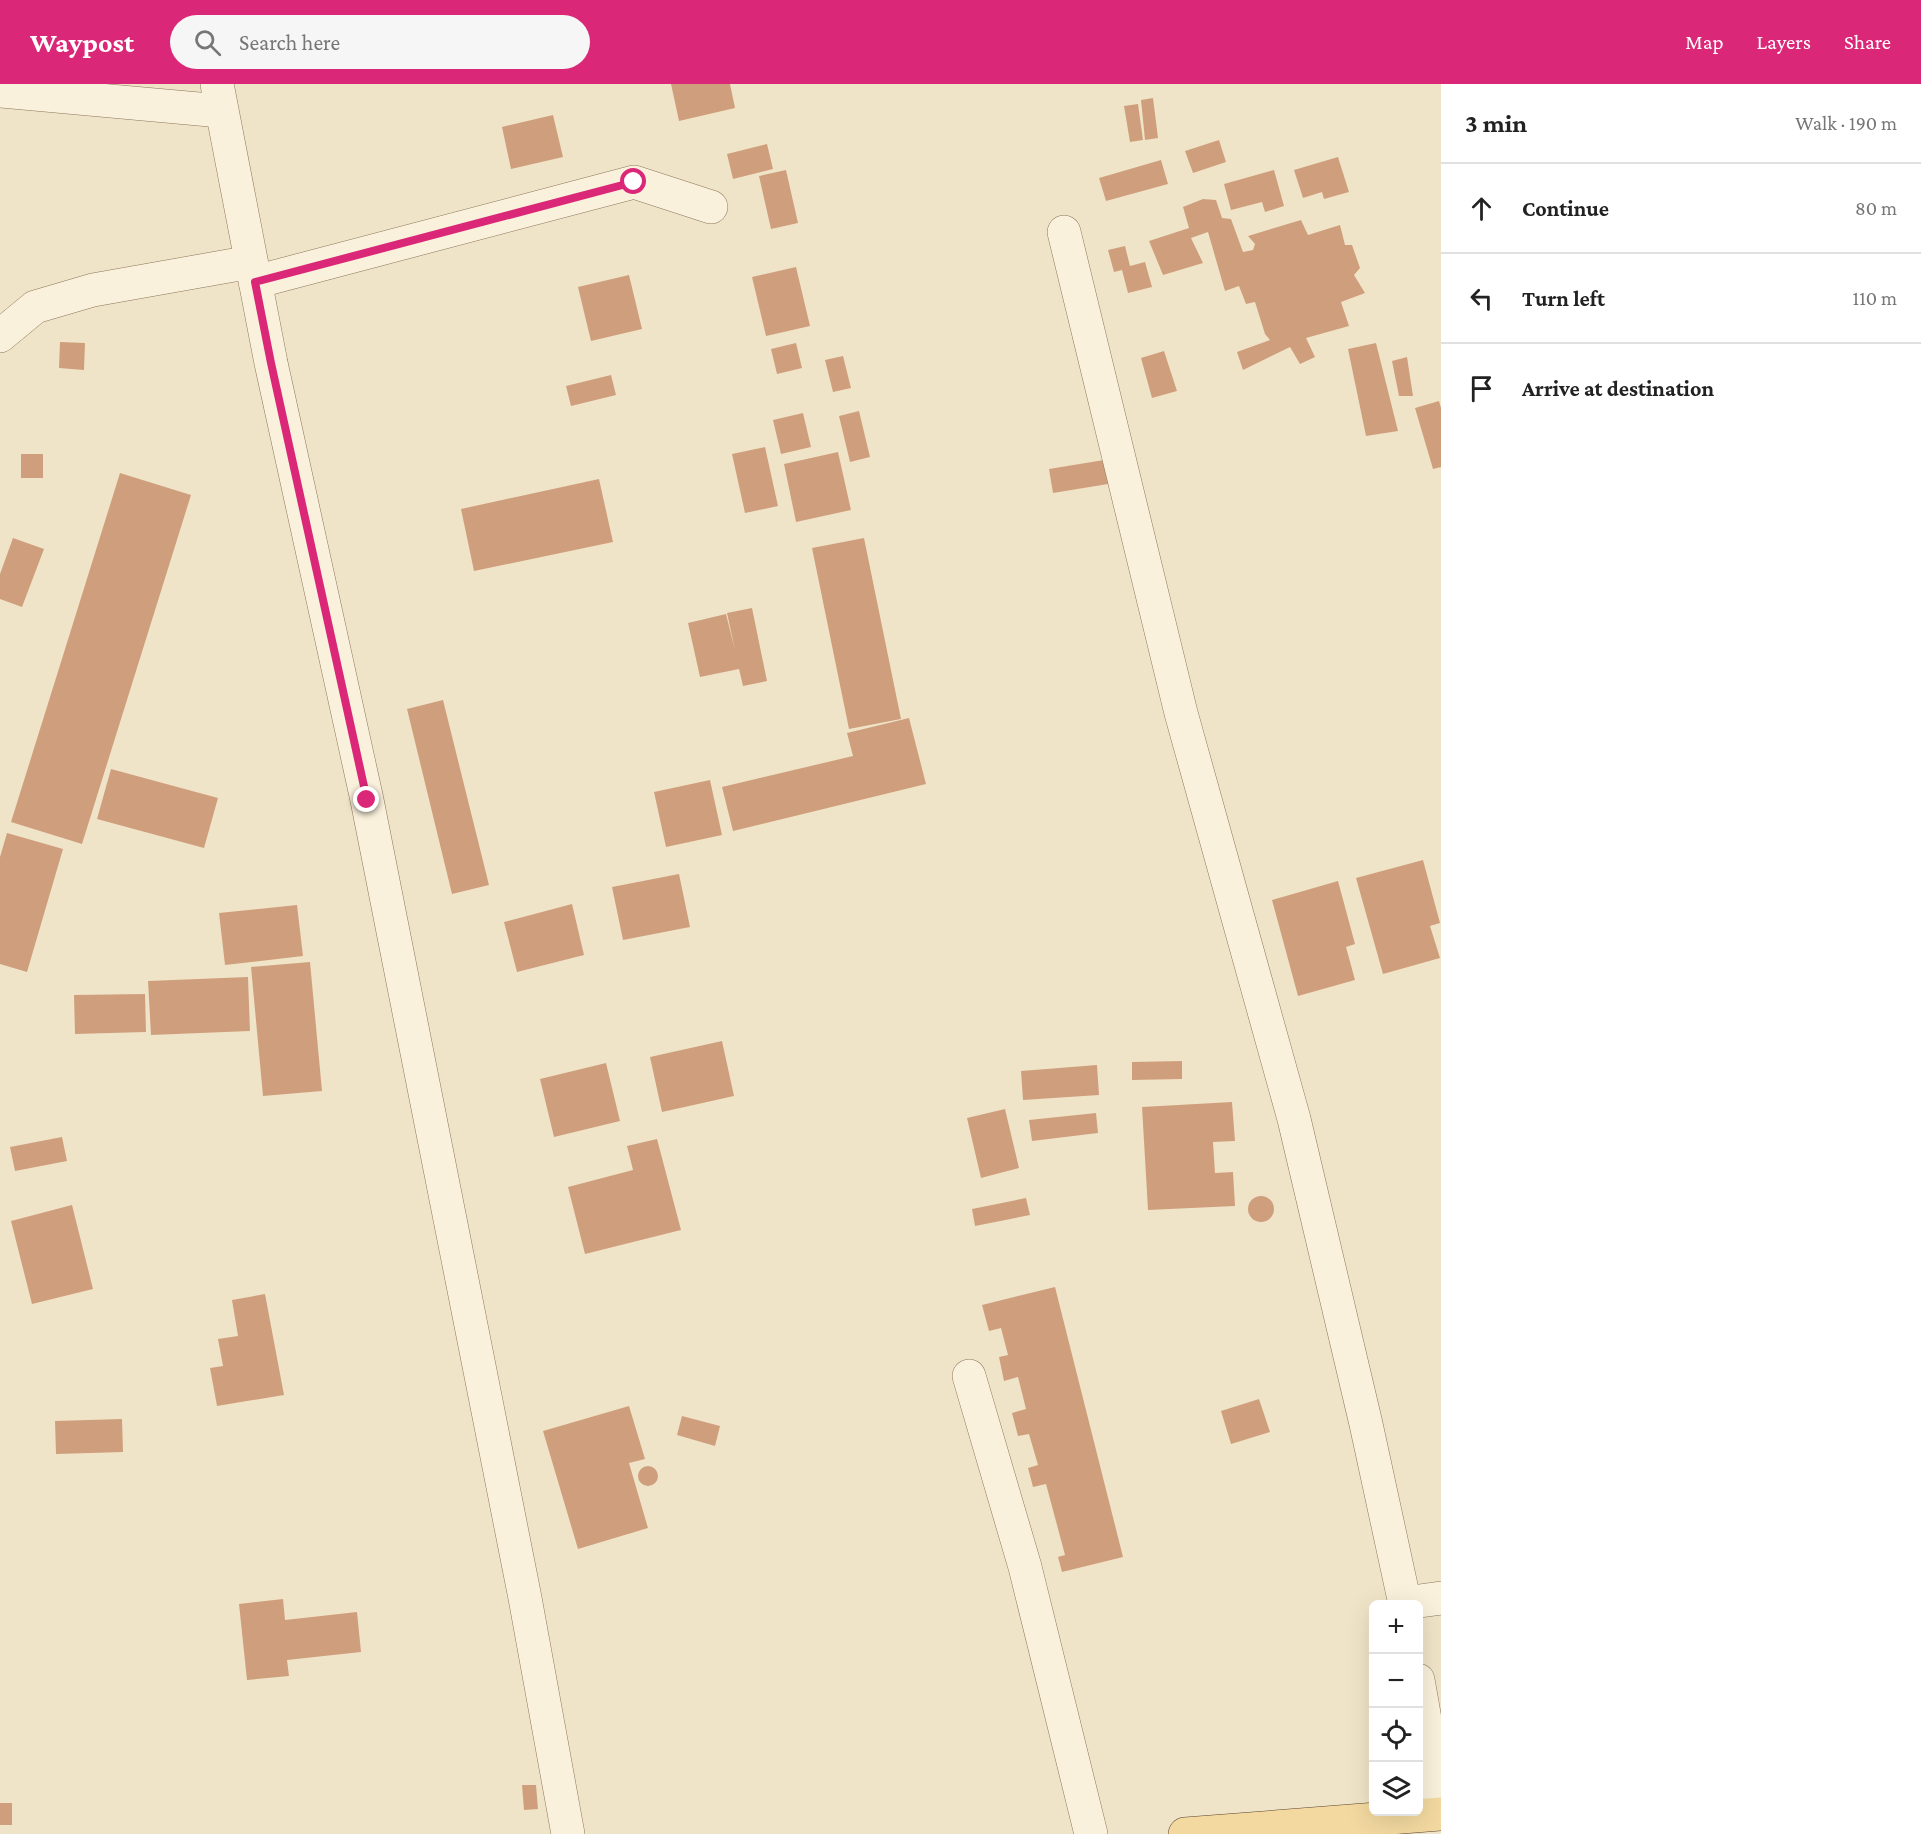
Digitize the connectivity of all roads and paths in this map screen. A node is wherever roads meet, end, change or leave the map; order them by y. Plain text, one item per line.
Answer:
1 (0, 91) edge
2 (219, 97) edge
3 (711, 207) dead end
4 (1064, 231) dead end
5 (253, 272) junction
6 (0, 336) edge
7 (969, 1376) dead end
8 (1441, 1598) edge
9 (1404, 1600) edge
10 (1423, 1601) edge
11 (1421, 1708) edge
12 (1430, 1819) edge
13 (568, 1834) edge
14 (1091, 1834) edge
15 (1185, 1834) edge

1 - 2 street
2 - 5 street
3 - 5 street
4 - 9 street
5 - 6 street
5 - 13 street
7 - 14 street
8 - 10 street
11 - 12 street
12 - 15 main road

